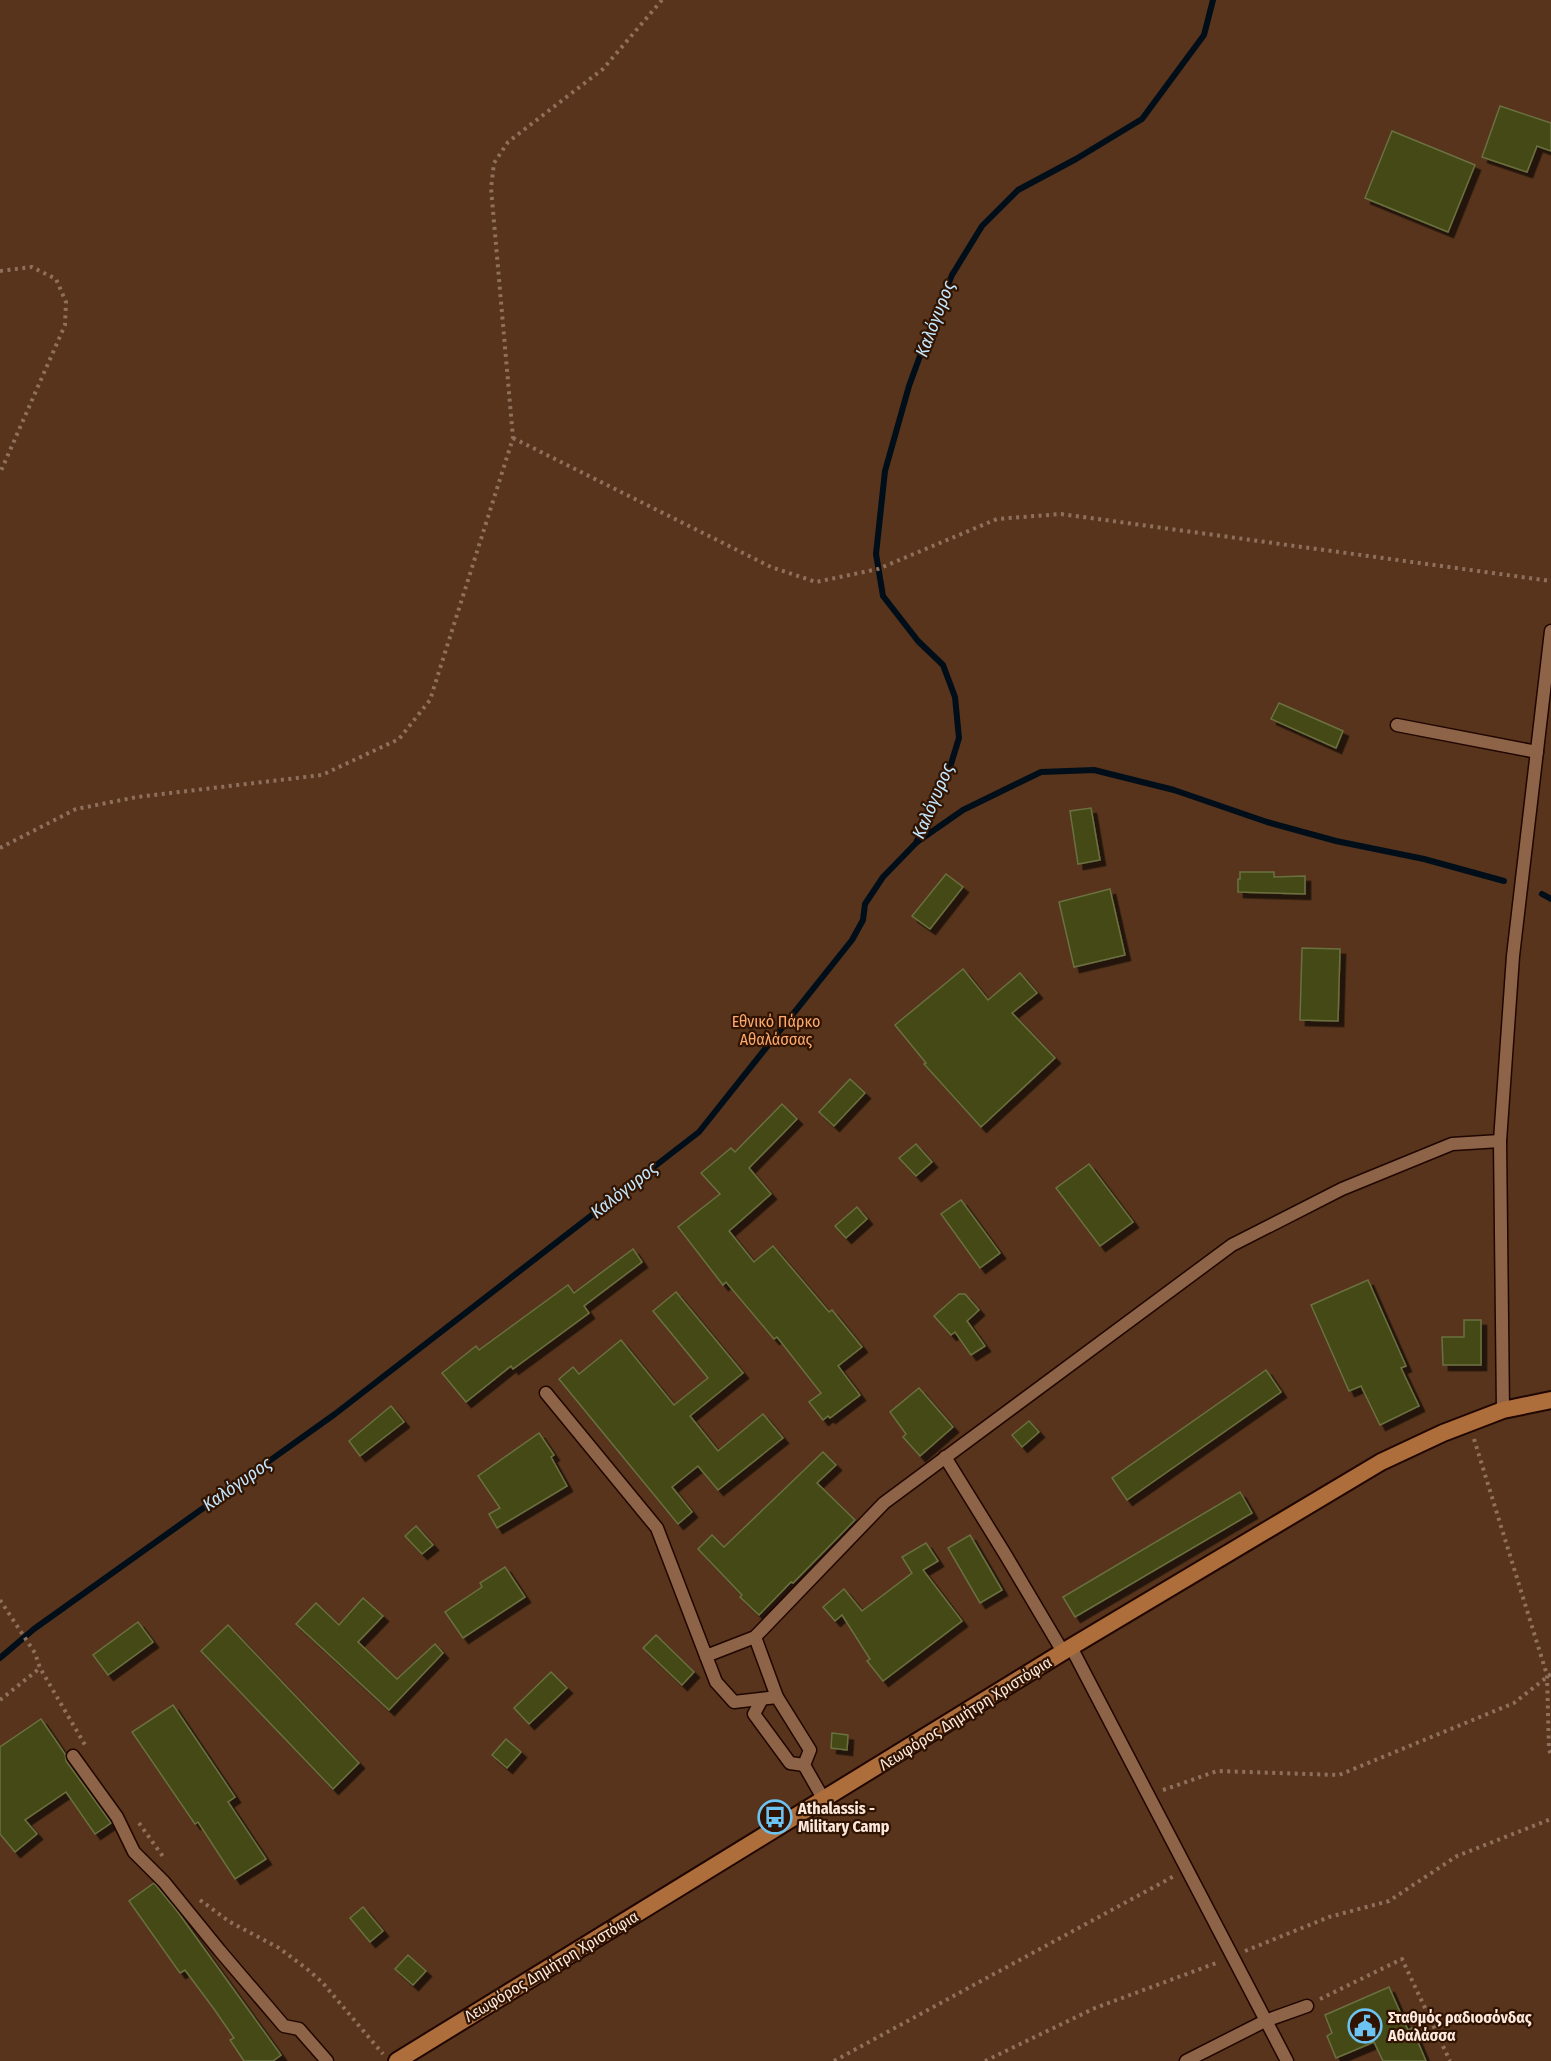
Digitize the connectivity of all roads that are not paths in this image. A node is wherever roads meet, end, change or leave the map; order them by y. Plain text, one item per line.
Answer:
1 (1551, 631) edge
2 (1397, 725) dead end
3 (1537, 752) junction
4 (1500, 1140) junction
5 (546, 1393) dead end
6 (1551, 1400) edge
7 (1503, 1410) junction
8 (945, 1457) junction
9 (755, 1637) junction
10 (1067, 1650) junction
11 (706, 1656) junction
12 (777, 1697) junction
13 (762, 1699) junction
14 (73, 1756) dead end
15 (804, 1766) junction
16 (824, 1800) junction
17 (1307, 2006) road end
18 (1265, 2021) junction
19 (327, 2061) edge
20 (397, 2061) edge
21 (1186, 2061) edge
22 (1287, 2061) edge

1 - 3 lane
2 - 3 lane
3 - 4 lane
4 - 7 lane
4 - 8 lane
5 - 11 lane
6 - 7 main road, Λεωφόρος Δημήτρη Χριστόφια
7 - 10 main road, Λεωφόρος Δημήτρη Χριστόφια
8 - 9 lane
8 - 10 lane
9 - 11 lane
9 - 12 lane
10 - 16 main road, Λεωφόρος Δημήτρη Χριστόφια
10 - 18 lane
11 - 13 lane
12 - 13 lane
12 - 15 lane
13 - 15 lane
14 - 19 lane
15 - 16 lane
16 - 20 main road, Λεωφόρος Δημήτρη Χριστόφια
17 - 18 lane
18 - 21 lane
18 - 22 lane

